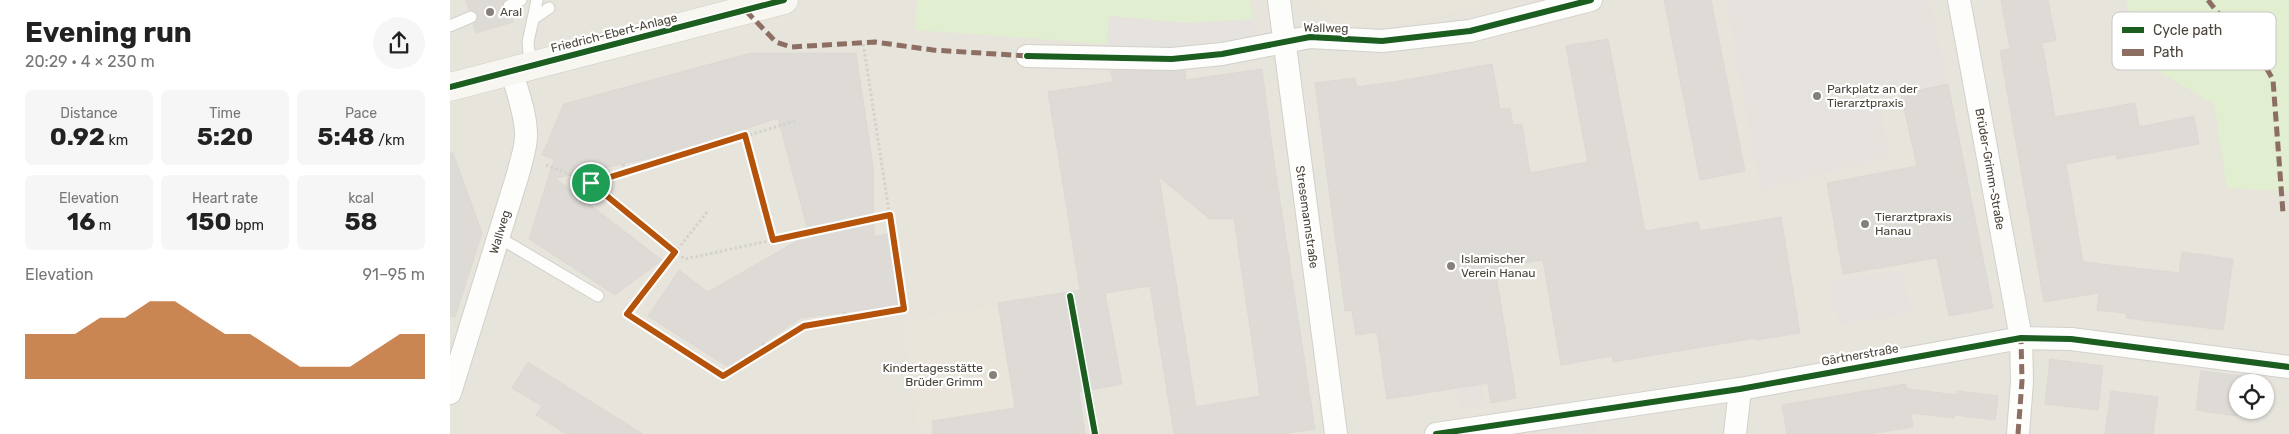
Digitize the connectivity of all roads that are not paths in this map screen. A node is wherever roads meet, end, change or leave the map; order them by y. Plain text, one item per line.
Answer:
1 (521, 0) edge
2 (536, 0) edge
3 (784, 0) edge
4 (1278, 0) edge
5 (1591, 0) edge
6 (1959, 0) edge
7 (509, 6) dead end
8 (549, 8) dead end
9 (471, 17) dead end
10 (533, 19) junction
11 (450, 26) edge
12 (1284, 41) junction
13 (1027, 56) dead end
14 (521, 68) junction
15 (450, 87) edge
16 (498, 237) junction
17 (598, 296) dead end
18 (2020, 338) junction
19 (2289, 368) edge
20 (1740, 389) junction
21 (450, 393) edge
22 (1336, 434) edge
23 (1436, 434) edge
24 (1735, 434) edge
25 (2018, 434) edge

1 - 7 lane
2 - 10 lane
3 - 14 main road, Friedrich-Ebert-Anlage
4 - 12 street, Stresemannstraße
5 - 12 street, Wallweg
6 - 18 street, Brüder-Grimm-Straße
8 - 10 lane
9 - 11 lane
10 - 14 lane
12 - 13 street, Wallweg
12 - 22 street, Stresemannstraße
14 - 15 main road, Friedrich-Ebert-Anlage
14 - 16 street, Wallweg
16 - 17 lane
16 - 21 street, Wallweg
18 - 19 street, Gärtnerstraße
18 - 20 street, Gärtnerstraße
18 - 25 street, Brüder-Grimm-Straße
20 - 23 street, Gärtnerstraße
20 - 24 street

